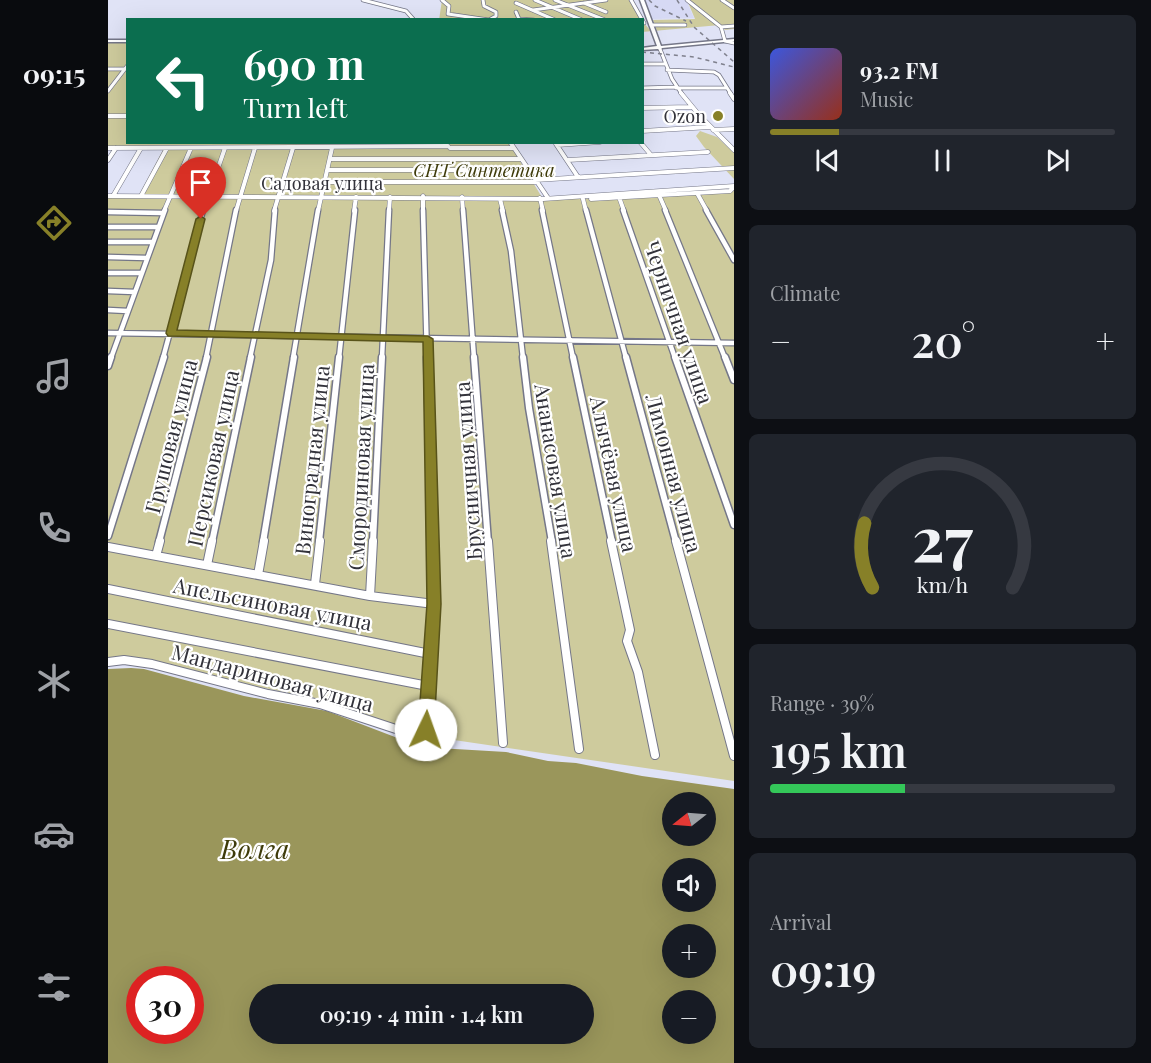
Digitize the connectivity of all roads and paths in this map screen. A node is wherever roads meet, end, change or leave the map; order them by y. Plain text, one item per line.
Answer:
1 (363, 0) edge
2 (442, 0) edge
3 (483, 0) edge
4 (535, 0) edge
5 (555, 0) edge
6 (576, 0) edge
7 (631, 0) edge
8 (642, 0) edge
9 (687, 0) edge
10 (722, 0) edge
11 (597, 1) edge
12 (606, 2) edge
13 (516, 3) dead end
14 (584, 3) junction
15 (568, 5) junction
16 (554, 7) junction
17 (734, 8) edge
18 (533, 10) junction
19 (516, 12) dead end
20 (606, 12) dead end
21 (412, 18) edge
22 (474, 18) edge
23 (492, 18) edge
24 (519, 18) edge
25 (551, 18) edge
26 (578, 18) edge
27 (600, 18) edge
28 (641, 18) edge
29 (651, 25) junction
30 (685, 25) dead end
31 (734, 26) edge
32 (721, 27) junction
33 (108, 41) edge
34 (126, 41) edge
35 (722, 41) junction
36 (734, 41) edge
37 (644, 49) edge
38 (660, 49) junction
39 (644, 64) edge
40 (665, 64) junction
41 (108, 69) edge
42 (124, 69) joint
43 (667, 70) junction
44 (675, 87) junction
45 (644, 88) edge
46 (728, 88) junction
47 (108, 91) edge
48 (734, 99) edge
49 (690, 107) junction
50 (644, 108) edge
51 (108, 116) edge
52 (126, 116) edge
53 (712, 129) junction
54 (734, 129) edge
55 (644, 131) edge
56 (511, 144) edge
57 (556, 144) edge
58 (642, 144) edge
59 (108, 148) edge
60 (116, 148) junction
61 (141, 148) junction
62 (166, 148) junction
63 (191, 148) junction
64 (225, 148) junction
65 (255, 148) junction
66 (293, 148) junction
67 (332, 148) junction
68 (513, 148) junction
69 (734, 150) edge
70 (708, 152) dead end
71 (651, 155) junction
72 (330, 159) junction
73 (521, 159) junction
74 (108, 160) edge
75 (568, 160) junction
76 (734, 168) edge
77 (327, 170) junction
78 (529, 170) junction
79 (578, 177) junction
80 (536, 181) junction
81 (324, 182) junction
82 (734, 188) edge
83 (697, 193) junction
84 (659, 195) junction
85 (111, 196) edge
86 (141, 196) junction
87 (170, 196) junction
88 (207, 196) junction
89 (239, 196) junction
90 (278, 196) junction
91 (320, 196) junction
92 (390, 196) junction
93 (423, 196) junction
94 (356, 197) junction
95 (462, 197) junction
96 (619, 197) junction
97 (542, 198) junction
98 (500, 199) junction
99 (583, 199) junction
100 (108, 213) edge
101 (163, 213) junction
102 (108, 227) edge
103 (158, 227) junction
104 (108, 242) edge
105 (152, 242) junction
106 (108, 257) edge
107 (147, 258) junction
108 (734, 260) edge
109 (108, 273) edge
110 (140, 273) junction
111 (108, 291) edge
112 (135, 292) junction
113 (108, 310) edge
114 (128, 311) junction
115 (108, 333) edge
116 (120, 333) junction
117 (171, 333) junction
118 (212, 334) junction
119 (254, 336) junction
120 (299, 337) junction
121 (341, 337) junction
122 (384, 338) junction
123 (428, 339) junction
124 (474, 340) junction
125 (523, 340) junction
126 (571, 340) junction
127 (622, 342) junction
128 (669, 343) junction
129 (719, 343) junction
130 (734, 343) edge
131 (110, 357) edge
132 (108, 366) edge
133 (734, 380) edge
134 (734, 525) edge
135 (108, 536) edge
136 (108, 547) edge
137 (156, 556) junction
138 (207, 564) junction
139 (258, 576) junction
140 (315, 584) junction
141 (108, 589) edge
142 (370, 596) junction
143 (434, 604) junction
144 (108, 624) edge
145 (430, 654) junction
146 (108, 662) edge
147 (428, 687) junction
148 (503, 743) dead end
149 (579, 749) dead end
150 (655, 755) dead end
151 (734, 756) edge

1 - 21 street
2 - 22 street
3 - 23 street
4 - 16 street
5 - 15 street
6 - 14 street
7 - 28 street
8 - 29 street
9 - 32 street
10 - 17 street
11 - 12 street
11 - 14 street
13 - 18 street
14 - 15 street
14 - 20 street
15 - 16 street
15 - 27 street
16 - 18 street
16 - 26 street
18 - 25 street
19 - 24 street
29 - 30 street
29 - 38 street
31 - 32 street
32 - 35 street
33 - 34 street
35 - 36 street
35 - 38 street
37 - 38 street
38 - 40 street
39 - 40 street
40 - 43 street
41 - 42 street
42 - 47 street
43 - 44 street
43 - 46 street
44 - 45 street
44 - 46 street
44 - 49 street
46 - 48 street
49 - 50 street
49 - 53 street
51 - 52 street
53 - 54 street
53 - 55 street
53 - 69 street
56 - 68 street
57 - 75 street
58 - 71 street
59 - 60 street
60 - 61 street
60 - 74 street
61 - 62 street
61 - 85 street
62 - 63 street
62 - 86 street
63 - 64 street
63 - 87 street
64 - 65 street
64 - 88 street
65 - 66 street
65 - 89 street, Грушовая улица
66 - 67 street
66 - 90 street, Персиковая улица
67 - 68 street
67 - 72 street
68 - 73 street
70 - 71 street
71 - 75 street
72 - 73 street
72 - 77 street
73 - 78 street
75 - 79 street
76 - 79 street
77 - 78 street
77 - 81 street
78 - 80 street
79 - 80 street
80 - 81 street
80 - 97 street
81 - 91 street
82 - 83 street
82 - 97 street
83 - 84 street
83 - 108 street
84 - 96 street
84 - 129 street
85 - 86 street, Садовая улица
86 - 87 street, Садовая улица
87 - 88 street, Садовая улица
87 - 101 street
88 - 89 street, Садовая улица
88 - 117 street
89 - 90 street, Садовая улица
89 - 118 street, Грушовая улица
90 - 91 street, Садовая улица
90 - 119 street, Персиковая улица
91 - 94 street, Садовая улица
91 - 120 street
92 - 93 street, Садовая улица
92 - 94 street, Садовая улица
92 - 122 street, Смородиновая улица
93 - 95 street, Садовая улица
93 - 123 street
94 - 121 street, Виноградная улица
95 - 98 street, Садовая улица
95 - 124 street, Брусничная улица
96 - 99 street
96 - 128 street, Черничная улица
97 - 98 street, Садовая улица
97 - 99 street
97 - 126 street, Алычёвая улица
98 - 125 street, Ананасовая улица
99 - 127 street, Лимонная улица
100 - 101 street
101 - 103 street
102 - 103 street
103 - 105 street
104 - 105 street
105 - 107 street
106 - 107 street
107 - 110 street
109 - 110 street
110 - 112 street
111 - 112 street
112 - 114 street
113 - 114 street
114 - 116 street
115 - 116 street
116 - 117 street
116 - 131 street
117 - 118 street
117 - 135 street
118 - 119 street
118 - 137 street, Грушовая улица
119 - 120 street
119 - 138 street, Персиковая улица
120 - 121 street
120 - 139 street
121 - 122 street
121 - 140 street, Виноградная улица
122 - 123 street
122 - 142 street, Смородиновая улица
123 - 124 street
123 - 143 street
124 - 125 street
124 - 148 street, Брусничная улица
125 - 126 street
125 - 149 street, Ананасовая улица
126 - 127 street
126 - 150 street, Алычёвая улица
127 - 128 street
127 - 151 street, Лимонная улица
128 - 129 street
128 - 134 street, Черничная улица
129 - 130 street
129 - 133 street
131 - 132 street
136 - 137 street
137 - 138 street
138 - 139 street
139 - 140 street
140 - 142 street
141 - 145 street, Апельсиновая улица
142 - 143 street
143 - 145 street
144 - 147 street, Мандариновая улица
145 - 147 street
146 - 147 street, Мандариновая улица

